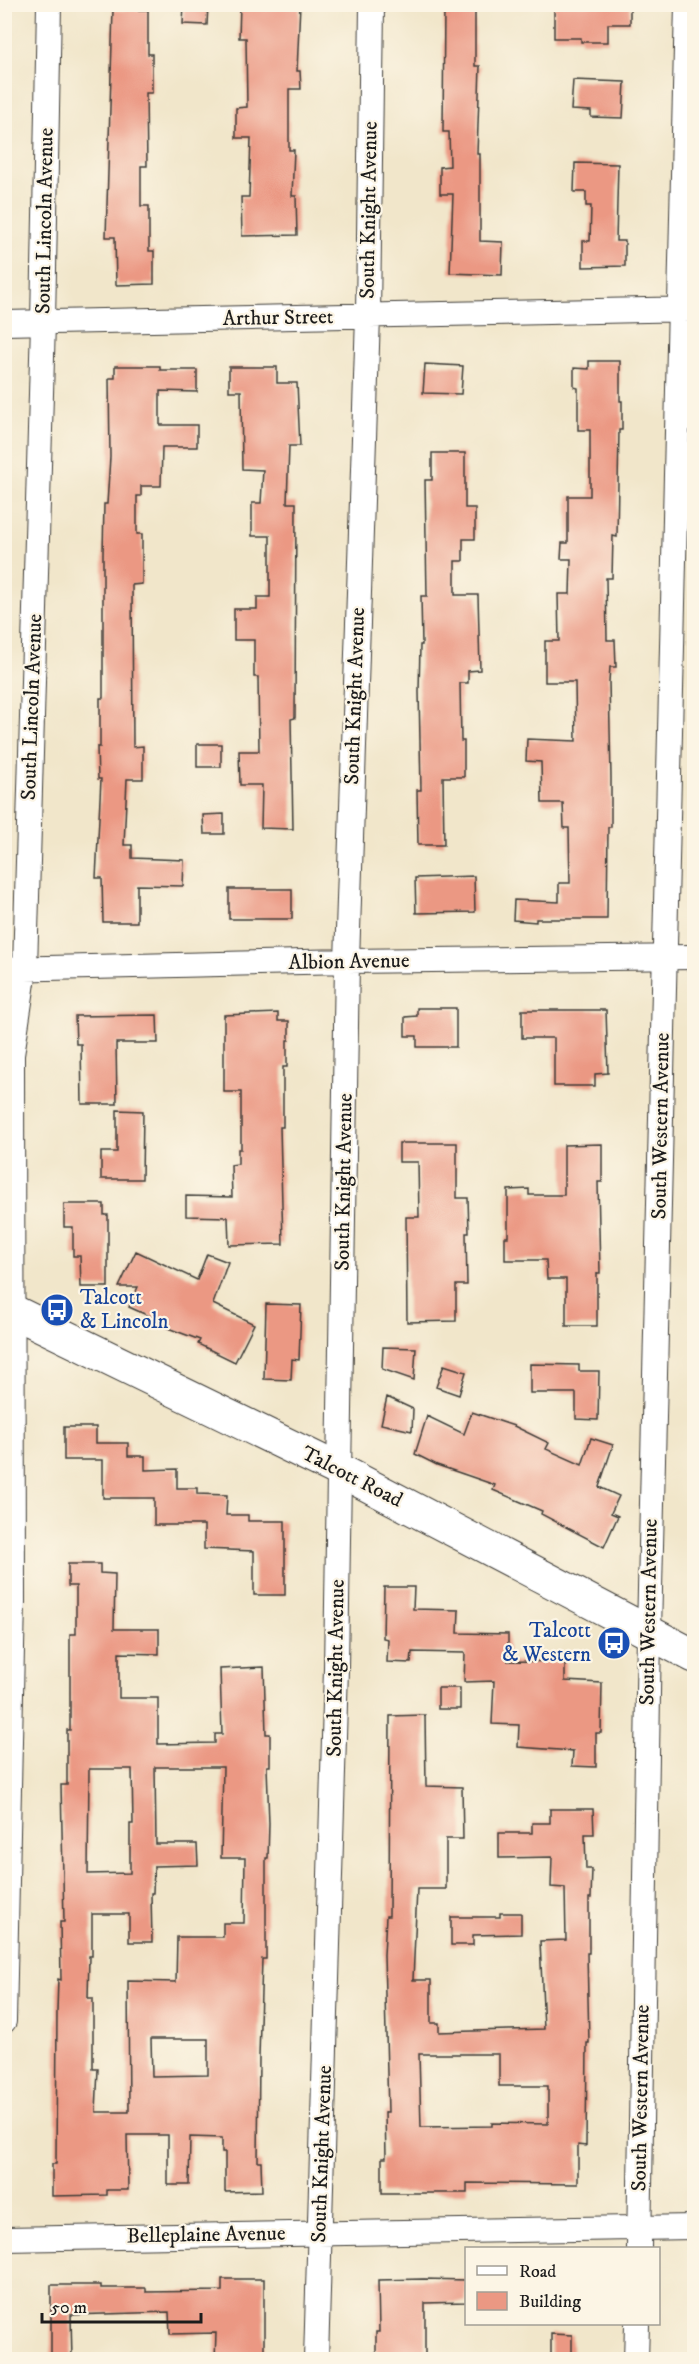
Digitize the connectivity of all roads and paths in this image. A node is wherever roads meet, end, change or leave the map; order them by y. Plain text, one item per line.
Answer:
1 (49, 4) edge
2 (372, 4) edge
3 (687, 4) edge
4 (687, 309) edge
5 (368, 316) junction
6 (43, 322) junction
7 (4, 323) edge
8 (665, 957) junction
9 (694, 957) edge
10 (347, 961) junction
11 (15, 969) edge
12 (9, 1310) edge
13 (341, 1471) junction
14 (9, 1601) edge
15 (649, 1632) junction
16 (694, 1656) edge
17 (4, 2021) edge
18 (694, 2227) edge
19 (320, 2234) junction
20 (639, 2238) edge
21 (4, 2239) edge
22 (637, 2325) edge
23 (316, 2360) edge
24 (636, 2360) edge

1 - 6 street, South Lincoln Avenue
2 - 5 street, South Knight Avenue
3 - 4 street, South Western Avenue
4 - 5 street, Arthur Street
4 - 8 street, South Western Avenue
5 - 6 street, Arthur Street
5 - 10 street, South Knight Avenue
6 - 7 street, Arthur Street
6 - 11 street, South Lincoln Avenue
8 - 9 street, Albion Avenue
8 - 10 street, Albion Avenue
8 - 15 street, South Western Avenue
10 - 11 street, Albion Avenue
10 - 13 street, South Knight Avenue
11 - 12 street, South Lincoln Avenue
12 - 13 street, Talcott Road
12 - 14 street, South Lincoln Avenue
13 - 15 street, Talcott Road
13 - 19 street, South Knight Avenue
14 - 17 street, South Lincoln Avenue
15 - 16 street, Talcott Road
15 - 20 street, South Western Avenue
18 - 20 street, Belleplaine Avenue
19 - 20 street, Belleplaine Avenue
19 - 21 street, Belleplaine Avenue
19 - 23 street, South Knight Avenue
22 - 24 street

